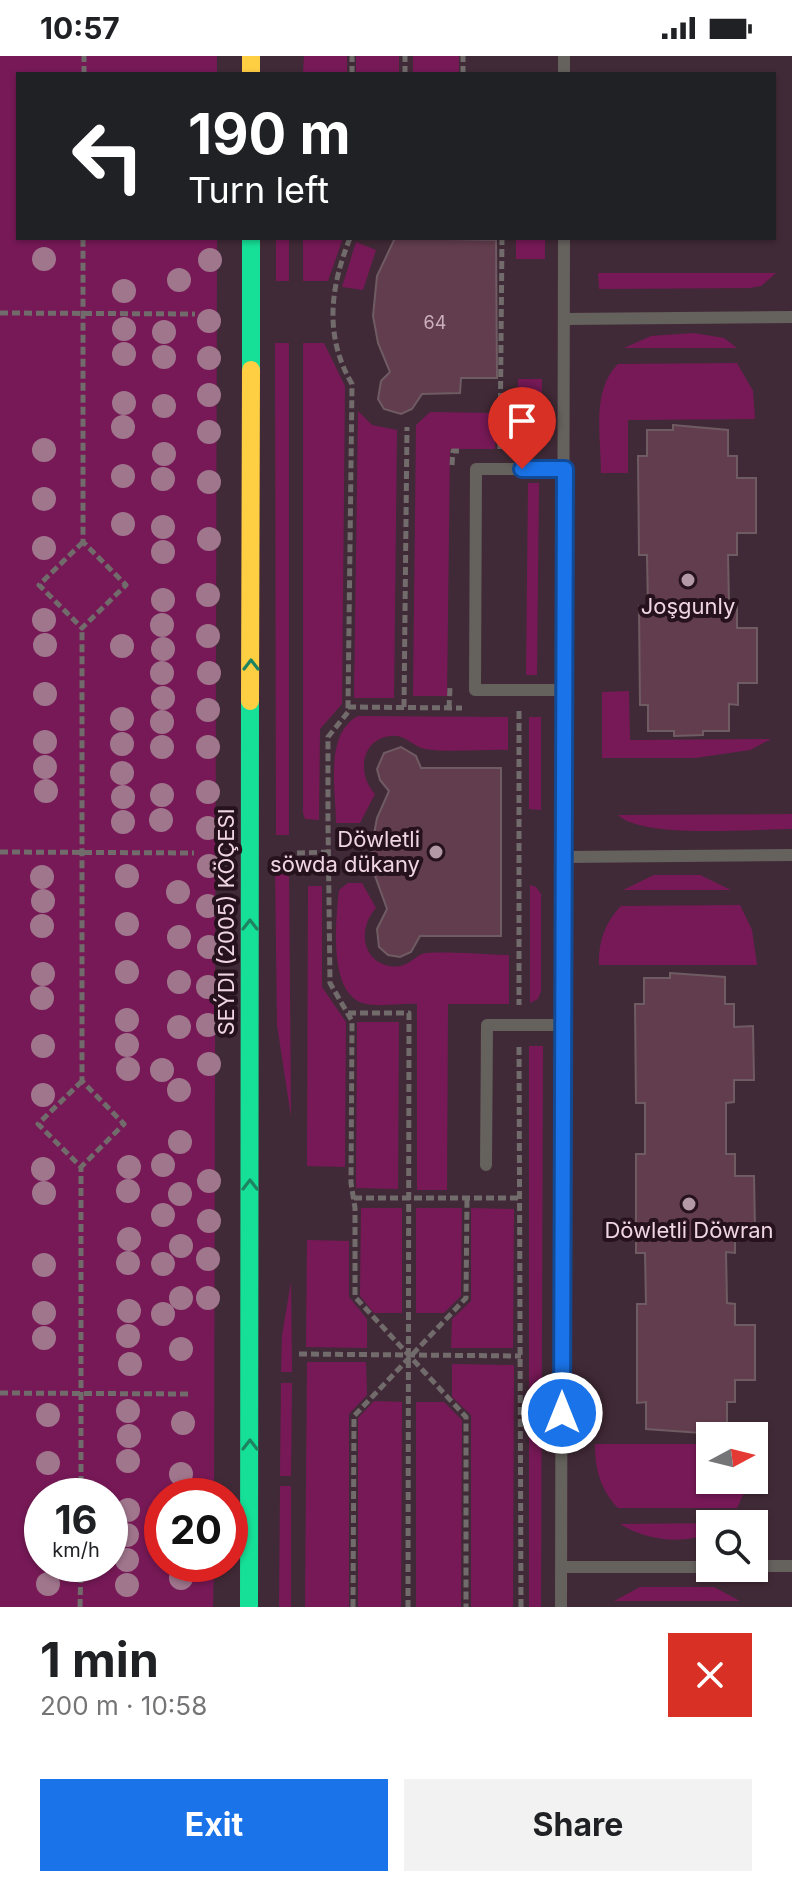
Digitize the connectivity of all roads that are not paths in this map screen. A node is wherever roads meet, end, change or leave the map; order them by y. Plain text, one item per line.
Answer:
1 (251, 240) edge
2 (564, 240) edge
3 (792, 317) edge
4 (564, 319) junction
5 (565, 469) junction
6 (565, 690) junction
7 (792, 855) edge
8 (565, 857) junction
9 (564, 1025) junction
10 (486, 1165) dead end
11 (768, 1566) edge
12 (792, 1566) edge
13 (561, 1567) junction
14 (696, 1567) edge
15 (249, 1607) edge
16 (561, 1607) edge

15 -> 1 street, SEÝDI (2005) KÖÇESI
2 - 4 lane
3 - 4 lane
4 - 5 lane
5 - 6 lane
5 - 6 lane
6 - 8 lane
7 - 8 lane
8 - 9 lane
9 - 10 lane
9 - 13 lane
11 - 12 lane
13 - 14 lane
13 - 16 lane

